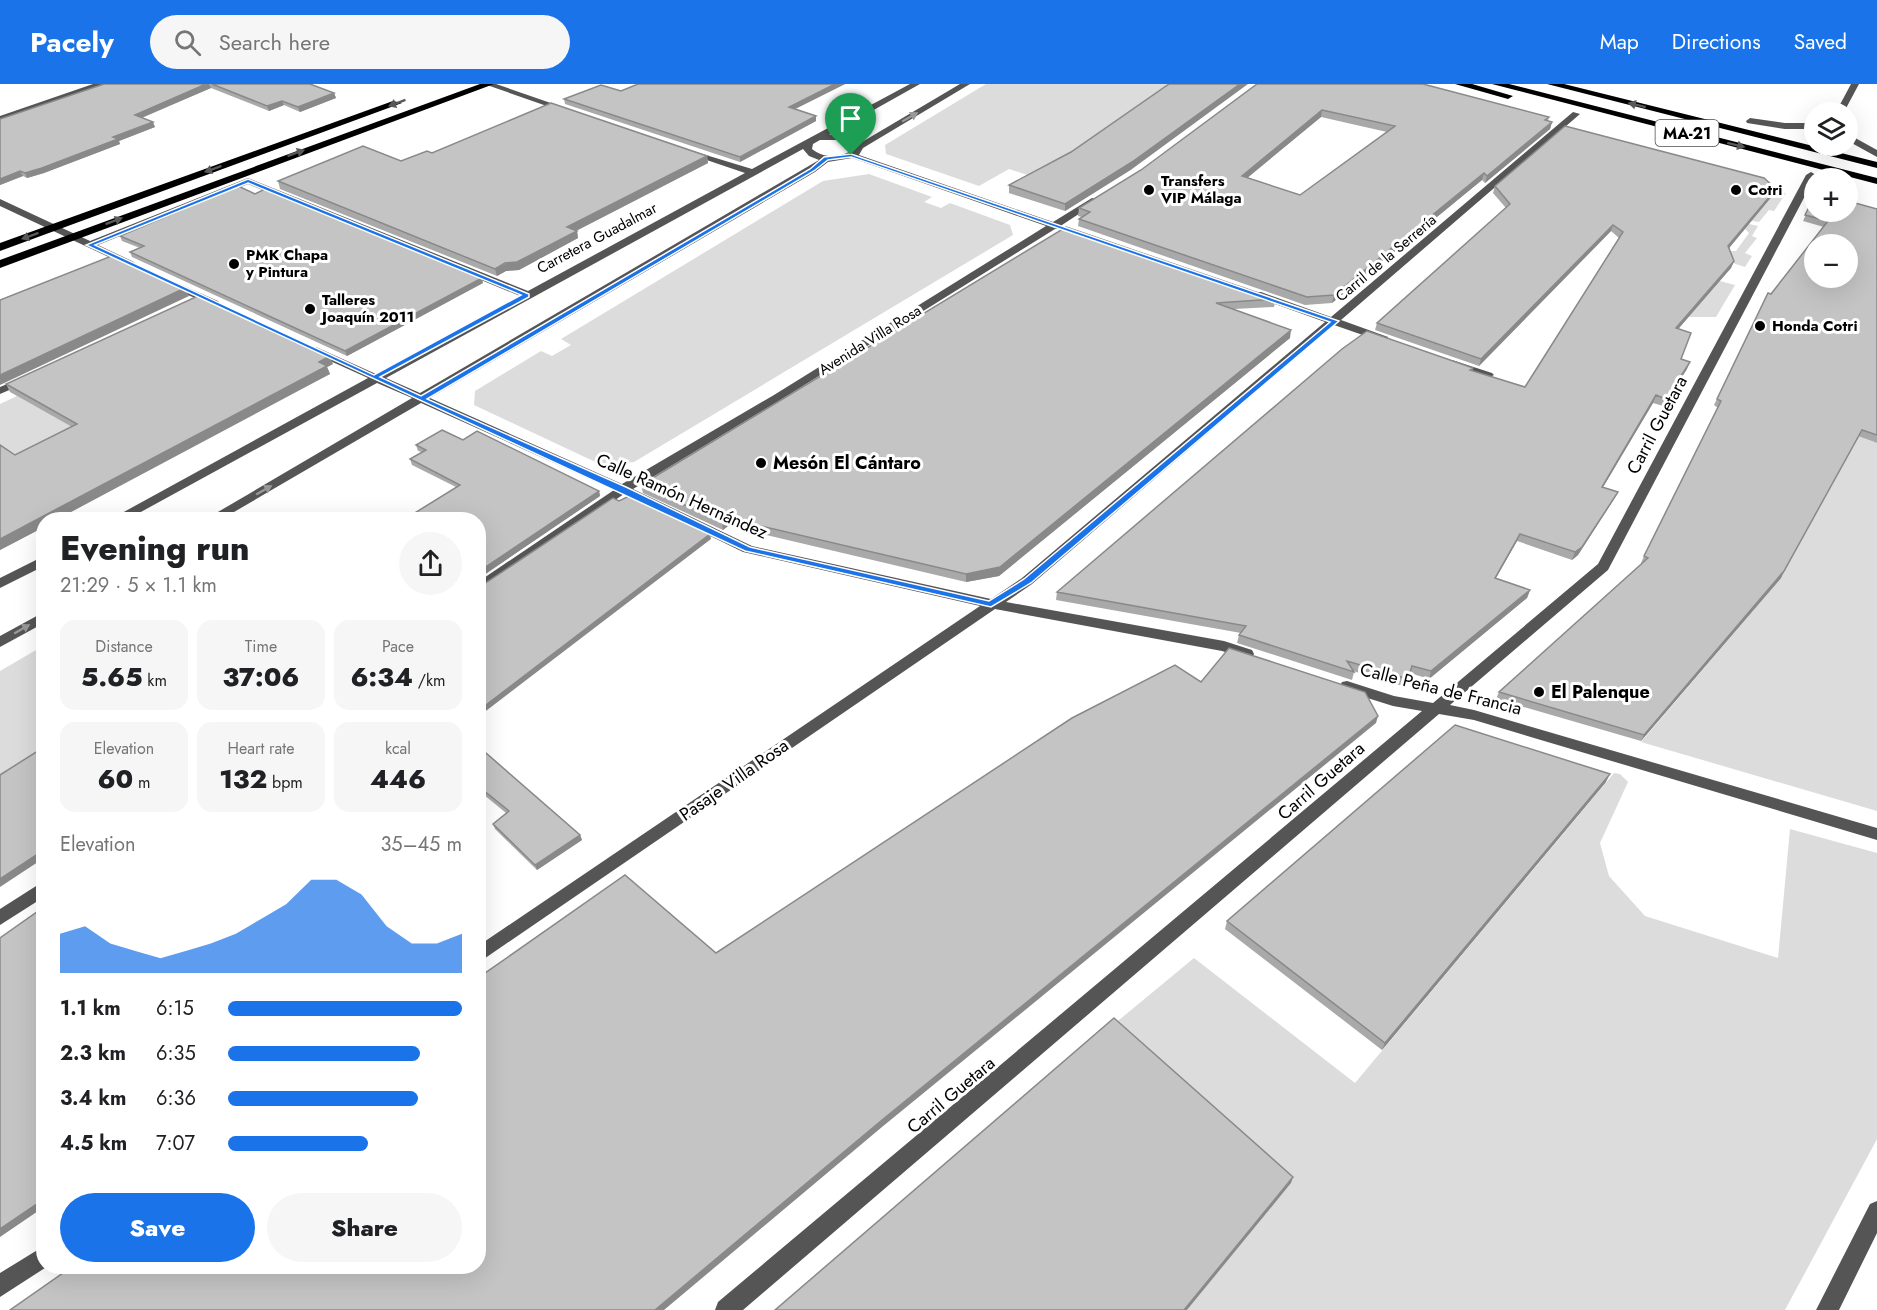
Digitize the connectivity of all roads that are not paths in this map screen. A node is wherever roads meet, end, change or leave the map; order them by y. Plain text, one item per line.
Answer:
1 (101, 84) edge
2 (488, 84) edge
3 (916, 84) edge
4 (966, 84) edge
5 (1460, 84) edge
6 (1497, 84) edge
7 (1552, 84) edge
8 (1855, 84) edge
9 (413, 98) dead end
10 (1845, 102) edge
11 (577, 114) edge
12 (1576, 114) junction
13 (1738, 118) dead end
14 (0, 119) edge
15 (1750, 121) junction
16 (1804, 126) edge
17 (1804, 135) edge
18 (811, 142) junction
19 (1858, 143) edge
20 (677, 147) edge
21 (859, 147) junction
22 (1858, 150) edge
23 (851, 155) junction
24 (1877, 155) edge
25 (826, 159) junction
26 (1877, 165) edge
27 (754, 173) junction
28 (1804, 174) edge
29 (1877, 182) edge
30 (1858, 187) edge
31 (1109, 191) edge
32 (1877, 192) edge
33 (1804, 201) edge
34 (0, 202) edge
35 (1060, 227) junction
36 (89, 245) junction
37 (0, 248) edge
38 (0, 264) edge
39 (140, 269) edge
40 (161, 278) edge
41 (1245, 290) edge
42 (527, 295) junction
43 (223, 308) edge
44 (1335, 321) junction
45 (298, 342) edge
46 (1401, 345) edge
47 (1444, 360) edge
48 (1488, 375) edge
49 (32, 376) edge
50 (374, 377) junction
51 (0, 391) edge
52 (421, 399) junction
53 (623, 489) junction
54 (131, 512) edge
55 (225, 512) edge
56 (36, 564) edge
57 (486, 583) edge
58 (0, 584) edge
59 (991, 604) junction
60 (36, 622) edge
61 (0, 642) edge
62 (1258, 657) edge
63 (1337, 683) edge
64 (1436, 708) junction
65 (1877, 834) edge
66 (36, 893) edge
67 (0, 918) edge
68 (486, 951) edge
69 (1877, 1211) edge
70 (36, 1261) edge
71 (0, 1286) edge
72 (726, 1310) edge
73 (1827, 1310) edge

1 - 14 street
2 - 11 street
38 -> 2 highway
3 - 18 street, Carretera Guadalmar
21 -> 4 street
5 - 12 highway
6 -> 29 highway, MA-21
26 -> 7 highway, MA-21
8 - 10 street
9 -> 37 highway
12 - 28 highway
12 - 44 street, Carril de la Serrería
13 - 15 highway
15 - 16 street
15 - 17 highway
18 - 21 street, Carretera Guadalmar
18 - 25 street
18 - 27 street, Carretera Guadalmar
19 - 24 street
20 - 27 street
21 - 23 street
22 - 24 highway
23 - 25 street
23 - 35 street
25 - 52 street
27 - 42 street, Carretera Guadalmar
30 - 32 highway
31 - 35 street, Avenida Villa Rosa
33 - 64 street, Carril Guetara
34 - 36 street
35 - 53 street, Avenida Villa Rosa
36 - 39 street
36 - 42 street
40 - 43 street
41 - 44 street
42 - 50 street, Carretera Guadalmar
44 - 46 street
44 - 59 street, Carril de la Serrería
45 - 50 street, Calle Ramón Hernández
47 - 48 street
49 - 51 street
50 - 52 street, Calle Ramón Hernández
50 - 54 street, Carretera Guadalmar
52 - 53 street, Calle Ramón Hernández
55 -> 52 street
53 - 57 street, Avenida Villa Rosa
53 - 59 street, Calle Ramón Hernández
56 - 58 street
59 - 62 street
59 - 68 street, Pasaje Villa Rosa
61 -> 60 street
63 - 64 street, Calle Peña de Francia
64 - 65 street, Calle Peña de Francia
64 - 72 street, Carril Guetara
66 - 67 street
69 - 73 street
70 - 71 street

